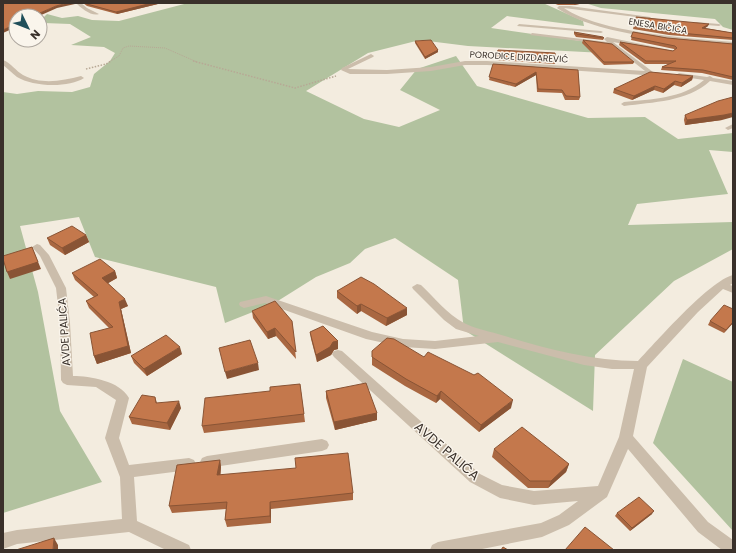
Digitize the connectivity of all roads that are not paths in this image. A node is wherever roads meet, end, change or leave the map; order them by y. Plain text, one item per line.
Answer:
1 (78, 3) edge
2 (97, 14) dead end
3 (658, 19) edge
4 (688, 22) edge
5 (519, 25) dead end
6 (719, 25) dead end
7 (603, 29) junction
8 (532, 34) dead end
9 (605, 39) junction
10 (613, 44) junction
11 (733, 44) edge
12 (672, 51) edge
13 (371, 56) dead end
14 (3, 62) edge
15 (652, 74) junction
16 (81, 78) road end
17 (710, 78) junction
18 (733, 83) edge
19 (624, 104) dead end
20 (38, 247) dead end
21 (729, 284) edge
22 (417, 287) dead end
23 (244, 304) dead end
24 (498, 338) junction
25 (338, 354) dead end
26 (641, 365) junction
27 (626, 437) junction
28 (322, 445) dead end
29 (125, 472) junction
30 (602, 492) junction
31 (130, 525) junction
32 (3, 541) edge
33 (733, 549) edge
34 (182, 550) edge
35 (438, 550) edge

1 - 2 street
3 - 7 street, ENESA BIČIĆA
4 - 6 street, ENESA BIČIĆA
5 - 7 street, ENESA BIČIĆA
7 - 9 street
7 - 11 street, ENESA BIČIĆA
8 - 10 street
9 - 10 street
9 - 12 street, ENESA BIČIĆA
10 - 15 street
13 - 15 street, PORODICE DIZDAREVIĆ
14 - 16 street
15 - 17 street
17 - 18 street
17 - 19 street
20 - 29 street, AVDE PALIĆA
21 - 26 street
22 - 24 street
23 - 24 street
24 - 26 street
25 - 30 street, AVDE PALIĆA
26 - 27 street
27 - 30 street
27 - 33 street
28 - 29 street
29 - 31 street, AVDE PALIĆA
30 - 35 street
31 - 32 street
31 - 34 street

